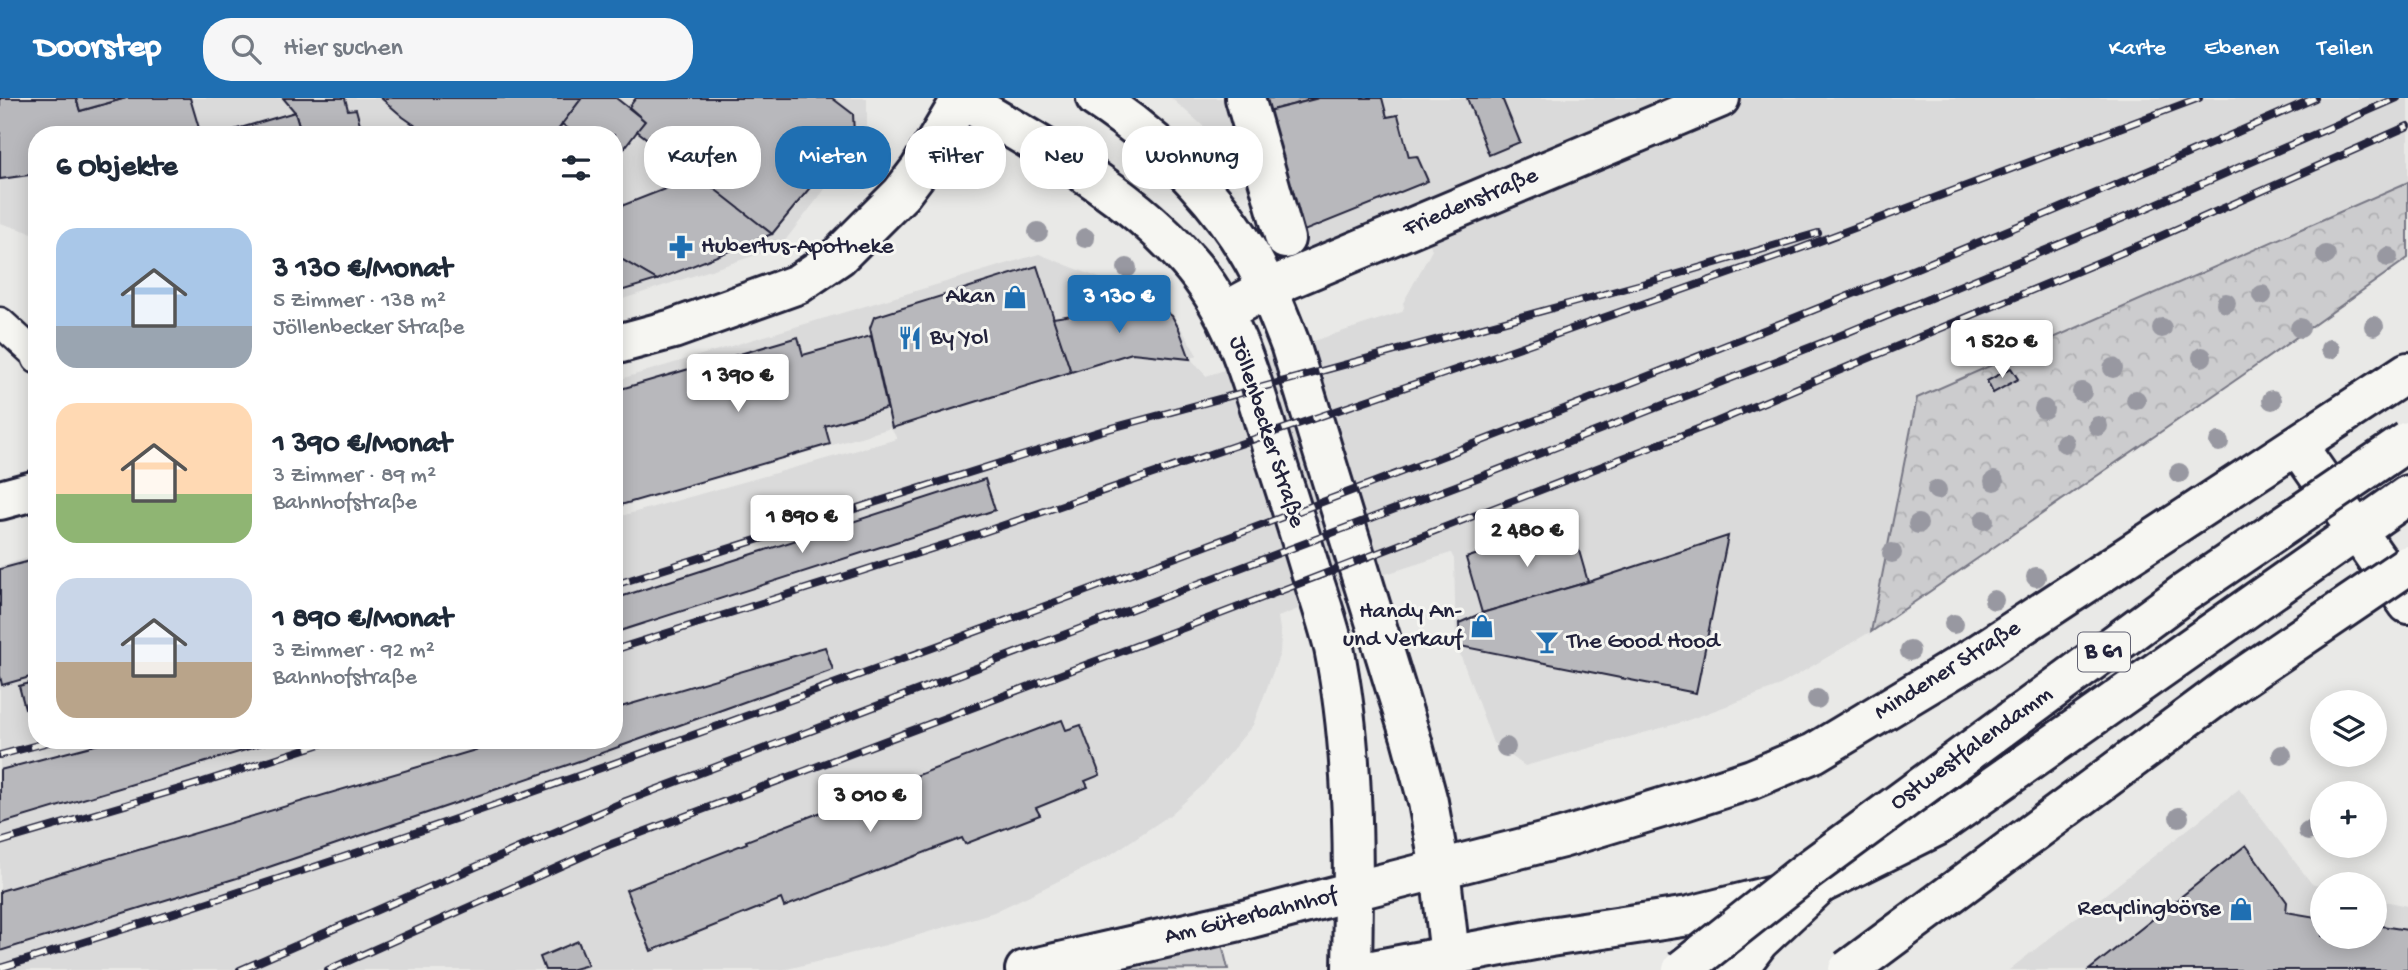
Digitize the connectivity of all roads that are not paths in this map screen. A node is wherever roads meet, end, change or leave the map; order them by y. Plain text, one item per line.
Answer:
1 (961, 98) edge
2 (1096, 98) edge
3 (1245, 98) edge
4 (1720, 98) edge
5 (1285, 239) dead end
6 (1268, 288) junction
7 (1224, 312) junction
8 (0, 322) edge
9 (623, 343) edge
10 (28, 348) edge
11 (2408, 372) edge
12 (2408, 442) edge
13 (2297, 445) junction
14 (28, 492) edge
15 (2408, 495) edge
16 (0, 500) edge
17 (2358, 532) junction
18 (2408, 565) edge
19 (2408, 604) edge
20 (1440, 869) junction
21 (1814, 877) junction
22 (1353, 891) junction
23 (1449, 963) edge
24 (1025, 970) edge
25 (1352, 970) edge
26 (1373, 970) edge
27 (1654, 970) edge
28 (1682, 970) edge
29 (1737, 970) edge
30 (1848, 970) edge

1 - 7 main road, Jöllenbecker Straße
1 - 9 main road
2 - 6 main road, Jöllenbecker Straße
3 - 5 main road
4 - 6 main road, Friedenstraße
6 - 7 main road, Friedenstraße
6 - 20 main road, Jöllenbecker Straße
7 - 22 main road, Jöllenbecker Straße
8 - 10 lane
11 - 13 main road, Mindener Straße
12 - 21 main road, Ostwestfalendamm / B 61, bridge
13 - 17 main road
13 - 20 main road, Mindener Straße
14 - 16 main road
15 - 17 main road
17 - 19 main road
17 - 21 main road
18 - 30 main road, bridge
20 - 22 main road
20 - 23 main road, Jöllenbecker Straße
21 - 23 main road
21 - 27 main road, B 61, bridge
21 - 28 main road, Ostwestfalendamm / B 61, bridge
21 - 29 main road
22 - 24 main road, Am Güterbahnhof
22 - 25 main road, Jöllenbecker Straße
23 - 26 main road

